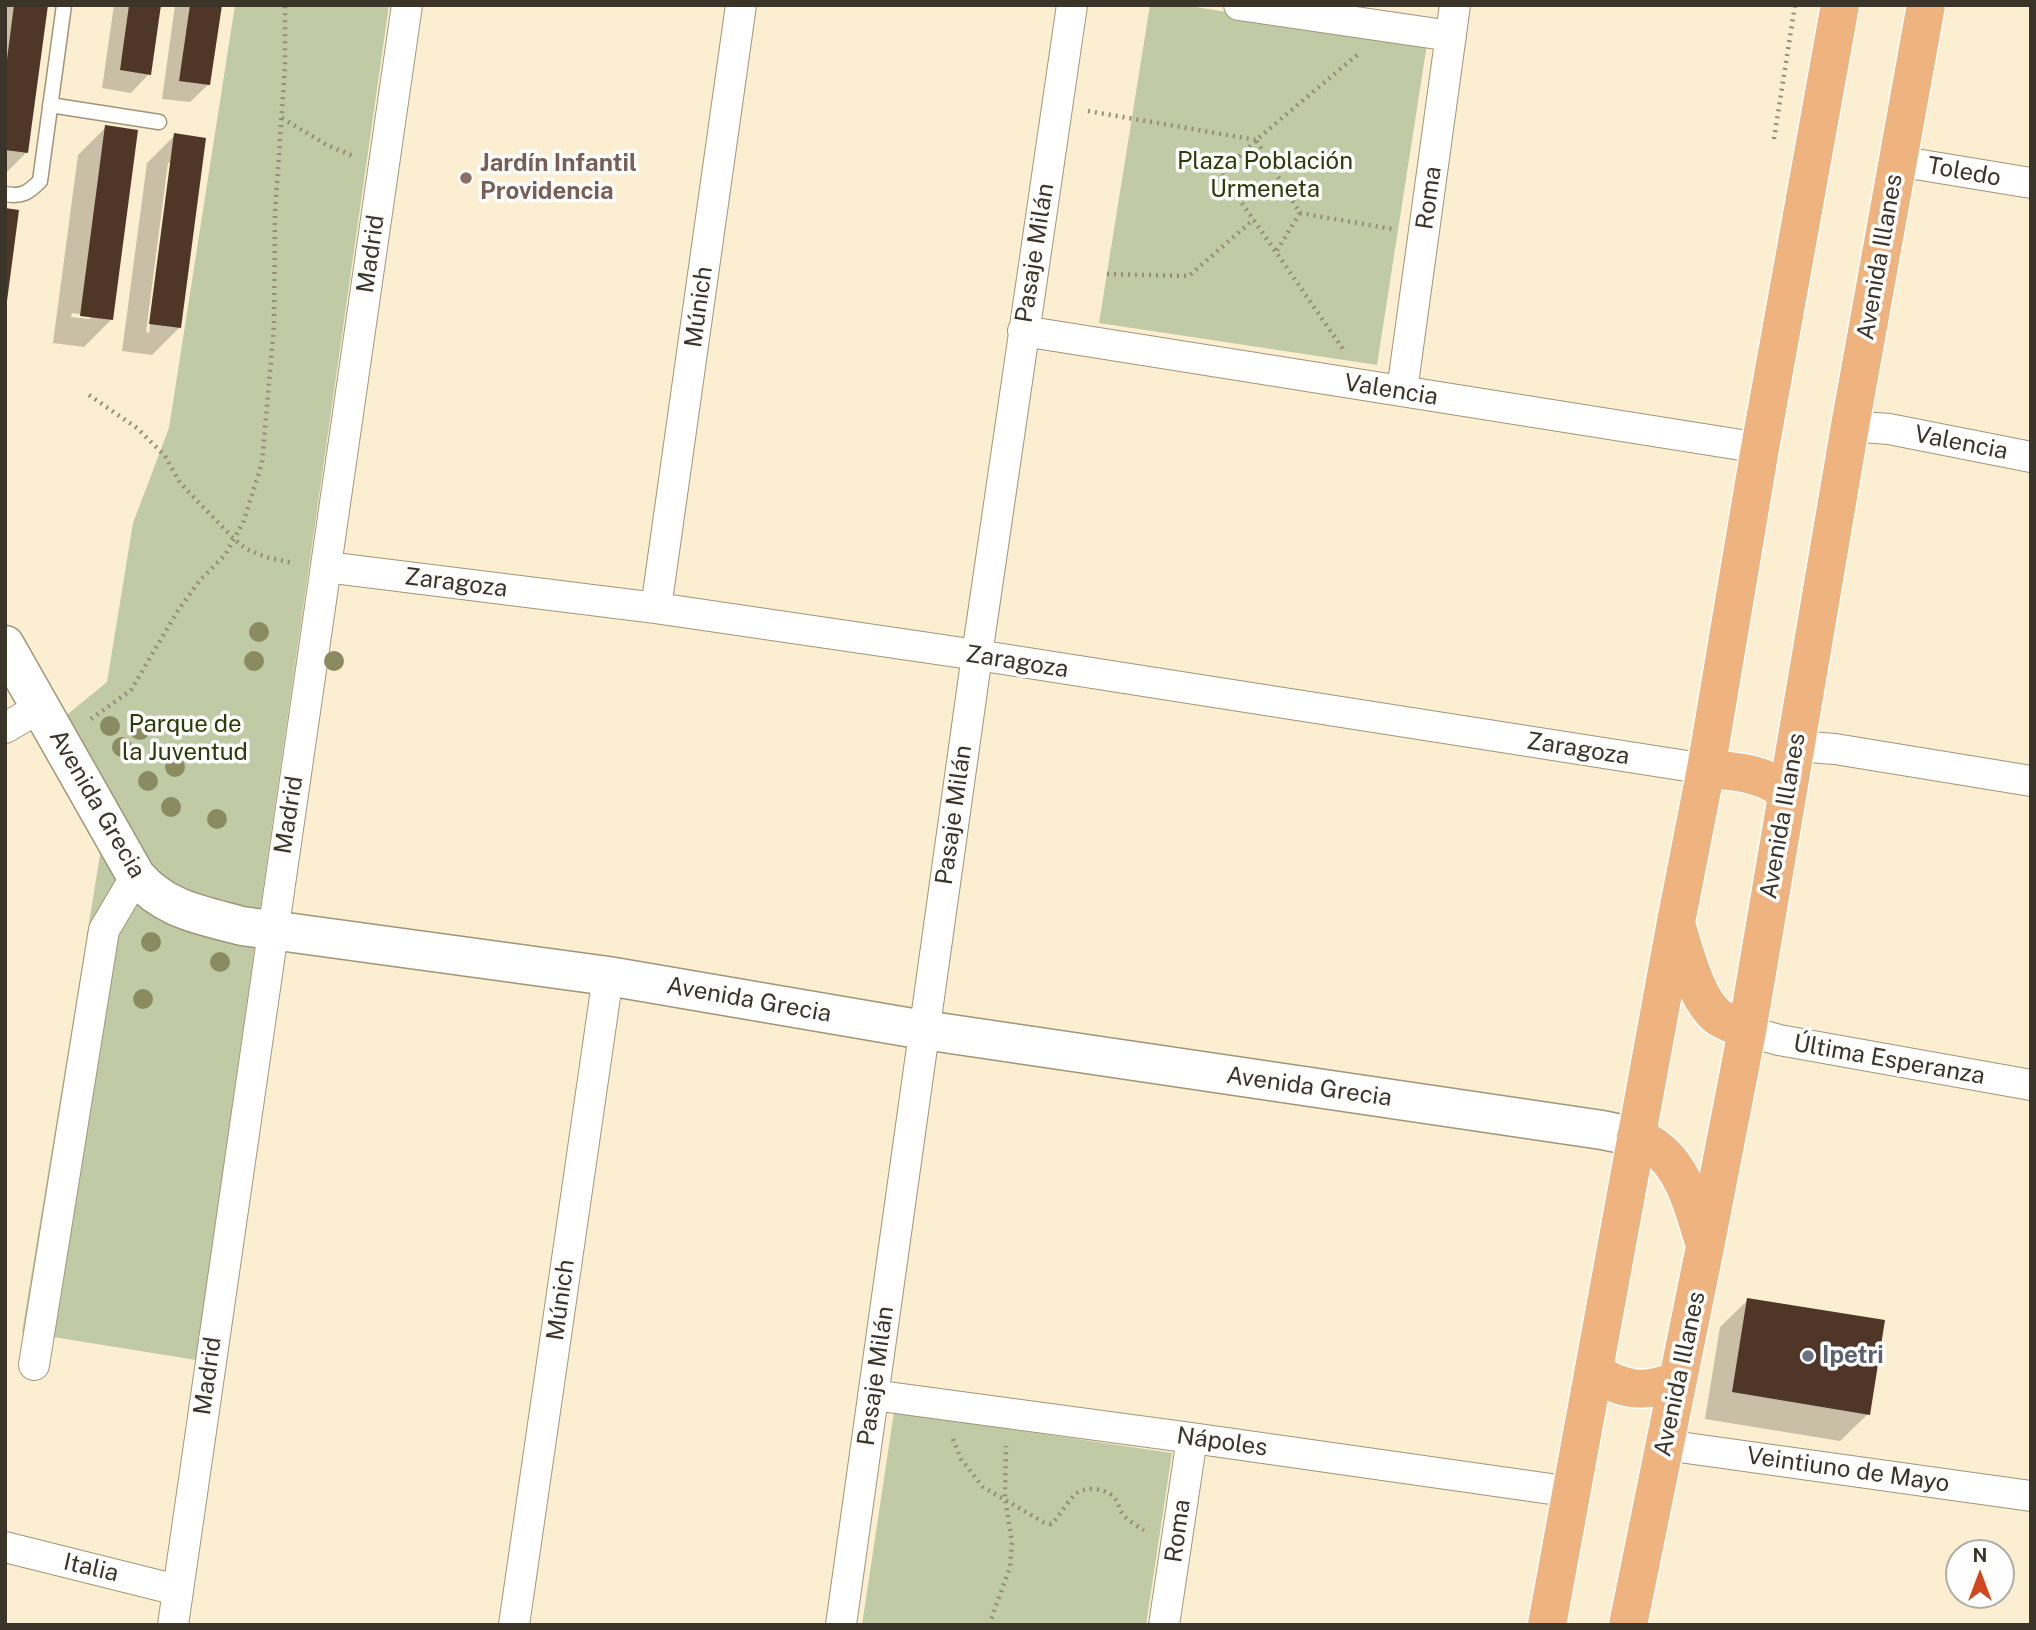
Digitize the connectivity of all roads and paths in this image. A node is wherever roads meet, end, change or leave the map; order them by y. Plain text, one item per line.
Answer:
1 (65, 5) edge
2 (285, 5) edge
3 (407, 5) edge
4 (741, 5) edge
5 (1072, 5) edge
6 (1239, 5) edge
7 (1455, 5) edge
8 (1840, 5) edge
9 (1926, 5) edge
10 (1389, 27) junction
11 (1451, 36) junction
12 (50, 105) junction
13 (1057, 106) junction
14 (282, 118) junction
15 (159, 122) dead end
16 (1256, 140) junction
17 (1897, 161) junction
18 (384, 167) junction
19 (2031, 183) edge
20 (5, 194) edge
21 (1300, 213) junction
22 (1254, 219) junction
23 (1424, 234) junction
24 (1276, 252) junction
25 (1107, 274) dead end
26 (1023, 331) junction
27 (1348, 355) dead end
28 (1402, 391) junction
29 (89, 395) dead end
30 (1850, 426) junction
31 (1760, 448) junction
32 (2031, 457) edge
33 (234, 539) junction
34 (326, 568) junction
35 (656, 608) junction
36 (5, 645) edge
37 (976, 655) junction
38 (41, 707) junction
39 (5, 728) edge
40 (59, 741) junction
41 (1795, 746) junction
42 (1706, 769) junction
43 (2031, 781) edge
44 (1787, 792) junction
45 (136, 876) junction
46 (1676, 922) junction
47 (273, 930) junction
48 (608, 976) junction
49 (924, 1030) junction
50 (1747, 1031) junction
51 (2031, 1085) edge
52 (1636, 1137) junction
53 (1705, 1248) junction
54 (34, 1365) dead end
55 (1594, 1372) junction
56 (1678, 1380) junction
57 (873, 1395) junction
58 (943, 1405) junction
59 (1006, 1413) junction
60 (1192, 1438) junction
61 (1665, 1446) junction
62 (1572, 1492) junction
63 (2031, 1496) edge
64 (1005, 1498) junction
65 (5, 1547) edge
66 (1176, 1547) junction
67 (177, 1590) junction
68 (173, 1625) edge
69 (514, 1625) edge
70 (841, 1625) edge
71 (989, 1625) edge
72 (1164, 1625) edge
73 (1547, 1625) edge
74 (1628, 1625) edge

1 - 12 lane
2 - 14 path
3 - 18 street, Madrid
4 - 35 street, Múnich
5 - 13 street, Pasaje Milán
6 - 10 street
7 - 11 street, Roma
8 - 31 main road
9 - 17 main road, Avenida Illanes
10 - 11 street
10 - 16 path
11 - 23 street, Roma
12 - 15 lane
12 - 20 lane
13 - 16 path
13 - 26 street, Pasaje Milán
14 - 18 path
14 - 33 path
16 - 21 path
16 - 22 path
17 - 19 street, Toledo
17 - 30 main road, Avenida Illanes
18 - 34 street, Madrid
21 - 23 path
21 - 24 path
22 - 24 path
22 - 25 path
23 - 28 street, Roma
24 - 27 path
26 - 28 street, Valencia
26 - 37 street, Pasaje Milán
28 - 31 street, Valencia
29 - 33 path
30 - 32 street, Valencia
30 - 41 main road, Avenida Illanes
31 - 42 main road
33 - 34 path
33 - 40 path
34 - 35 street, Zaragoza
34 - 47 street, Madrid
35 - 37 street, Zaragoza
36 - 38 street, Avenida Grecia
37 - 42 street, Zaragoza
37 - 49 street, Pasaje Milán
38 - 39 street
38 - 40 street, Avenida Grecia
40 - 45 street, Avenida Grecia
41 - 43 street
41 - 44 main road, Avenida Illanes
42 - 44 main road
42 - 46 main road
44 - 50 main road, Avenida Illanes
45 - 47 street, Avenida Grecia
45 - 54 street
46 - 50 main road
46 - 52 main road
47 - 48 street, Avenida Grecia
47 - 67 street, Madrid
48 - 49 street, Avenida Grecia
48 - 69 street, Múnich
49 - 52 street, Avenida Grecia
49 - 57 street, Pasaje Milán
50 - 51 street, Última Esperanza
50 - 53 main road, Avenida Illanes
52 - 53 main road
52 - 55 main road
53 - 56 main road, Avenida Illanes
55 - 56 main road
55 - 62 main road
56 - 61 main road, Avenida Illanes
57 - 58 street, Nápoles
57 - 70 street, Pasaje Milán
58 - 59 street, Nápoles
58 - 64 path
59 - 60 street, Nápoles
59 - 64 path
60 - 62 street, Nápoles
60 - 66 street, Roma
61 - 63 street, Veintiuno de Mayo
61 - 74 main road, Avenida Illanes
62 - 73 main road
64 - 66 path
64 - 71 path
65 - 67 street, Italia
66 - 72 street, Roma
67 - 68 street, Madrid

